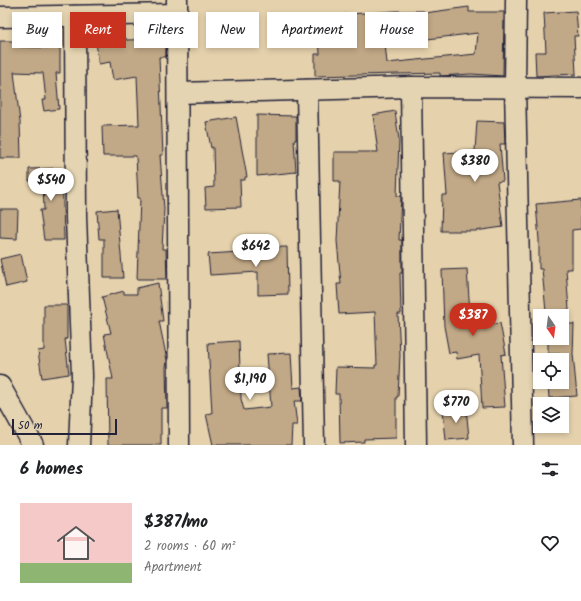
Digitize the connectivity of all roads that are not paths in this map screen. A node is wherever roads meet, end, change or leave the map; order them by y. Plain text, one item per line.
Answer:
1 (516, 0) edge
2 (177, 7) edge
3 (120, 12) edge
4 (70, 16) edge
5 (0, 17) edge
6 (75, 48) edge
7 (411, 87) junction
8 (516, 87) junction
9 (581, 88) edge
10 (308, 90) junction
11 (178, 94) junction
12 (0, 386) edge
13 (33, 445) edge
14 (79, 445) edge
15 (179, 445) edge
16 (314, 445) edge
17 (416, 445) edge
18 (522, 445) edge

1 - 8 street
2 - 3 street
2 - 11 street
4 - 5 street
6 - 14 street
7 - 8 street
7 - 10 street
7 - 17 street
8 - 9 street
8 - 18 street
10 - 11 street
10 - 16 street
11 - 15 street
12 - 13 street

